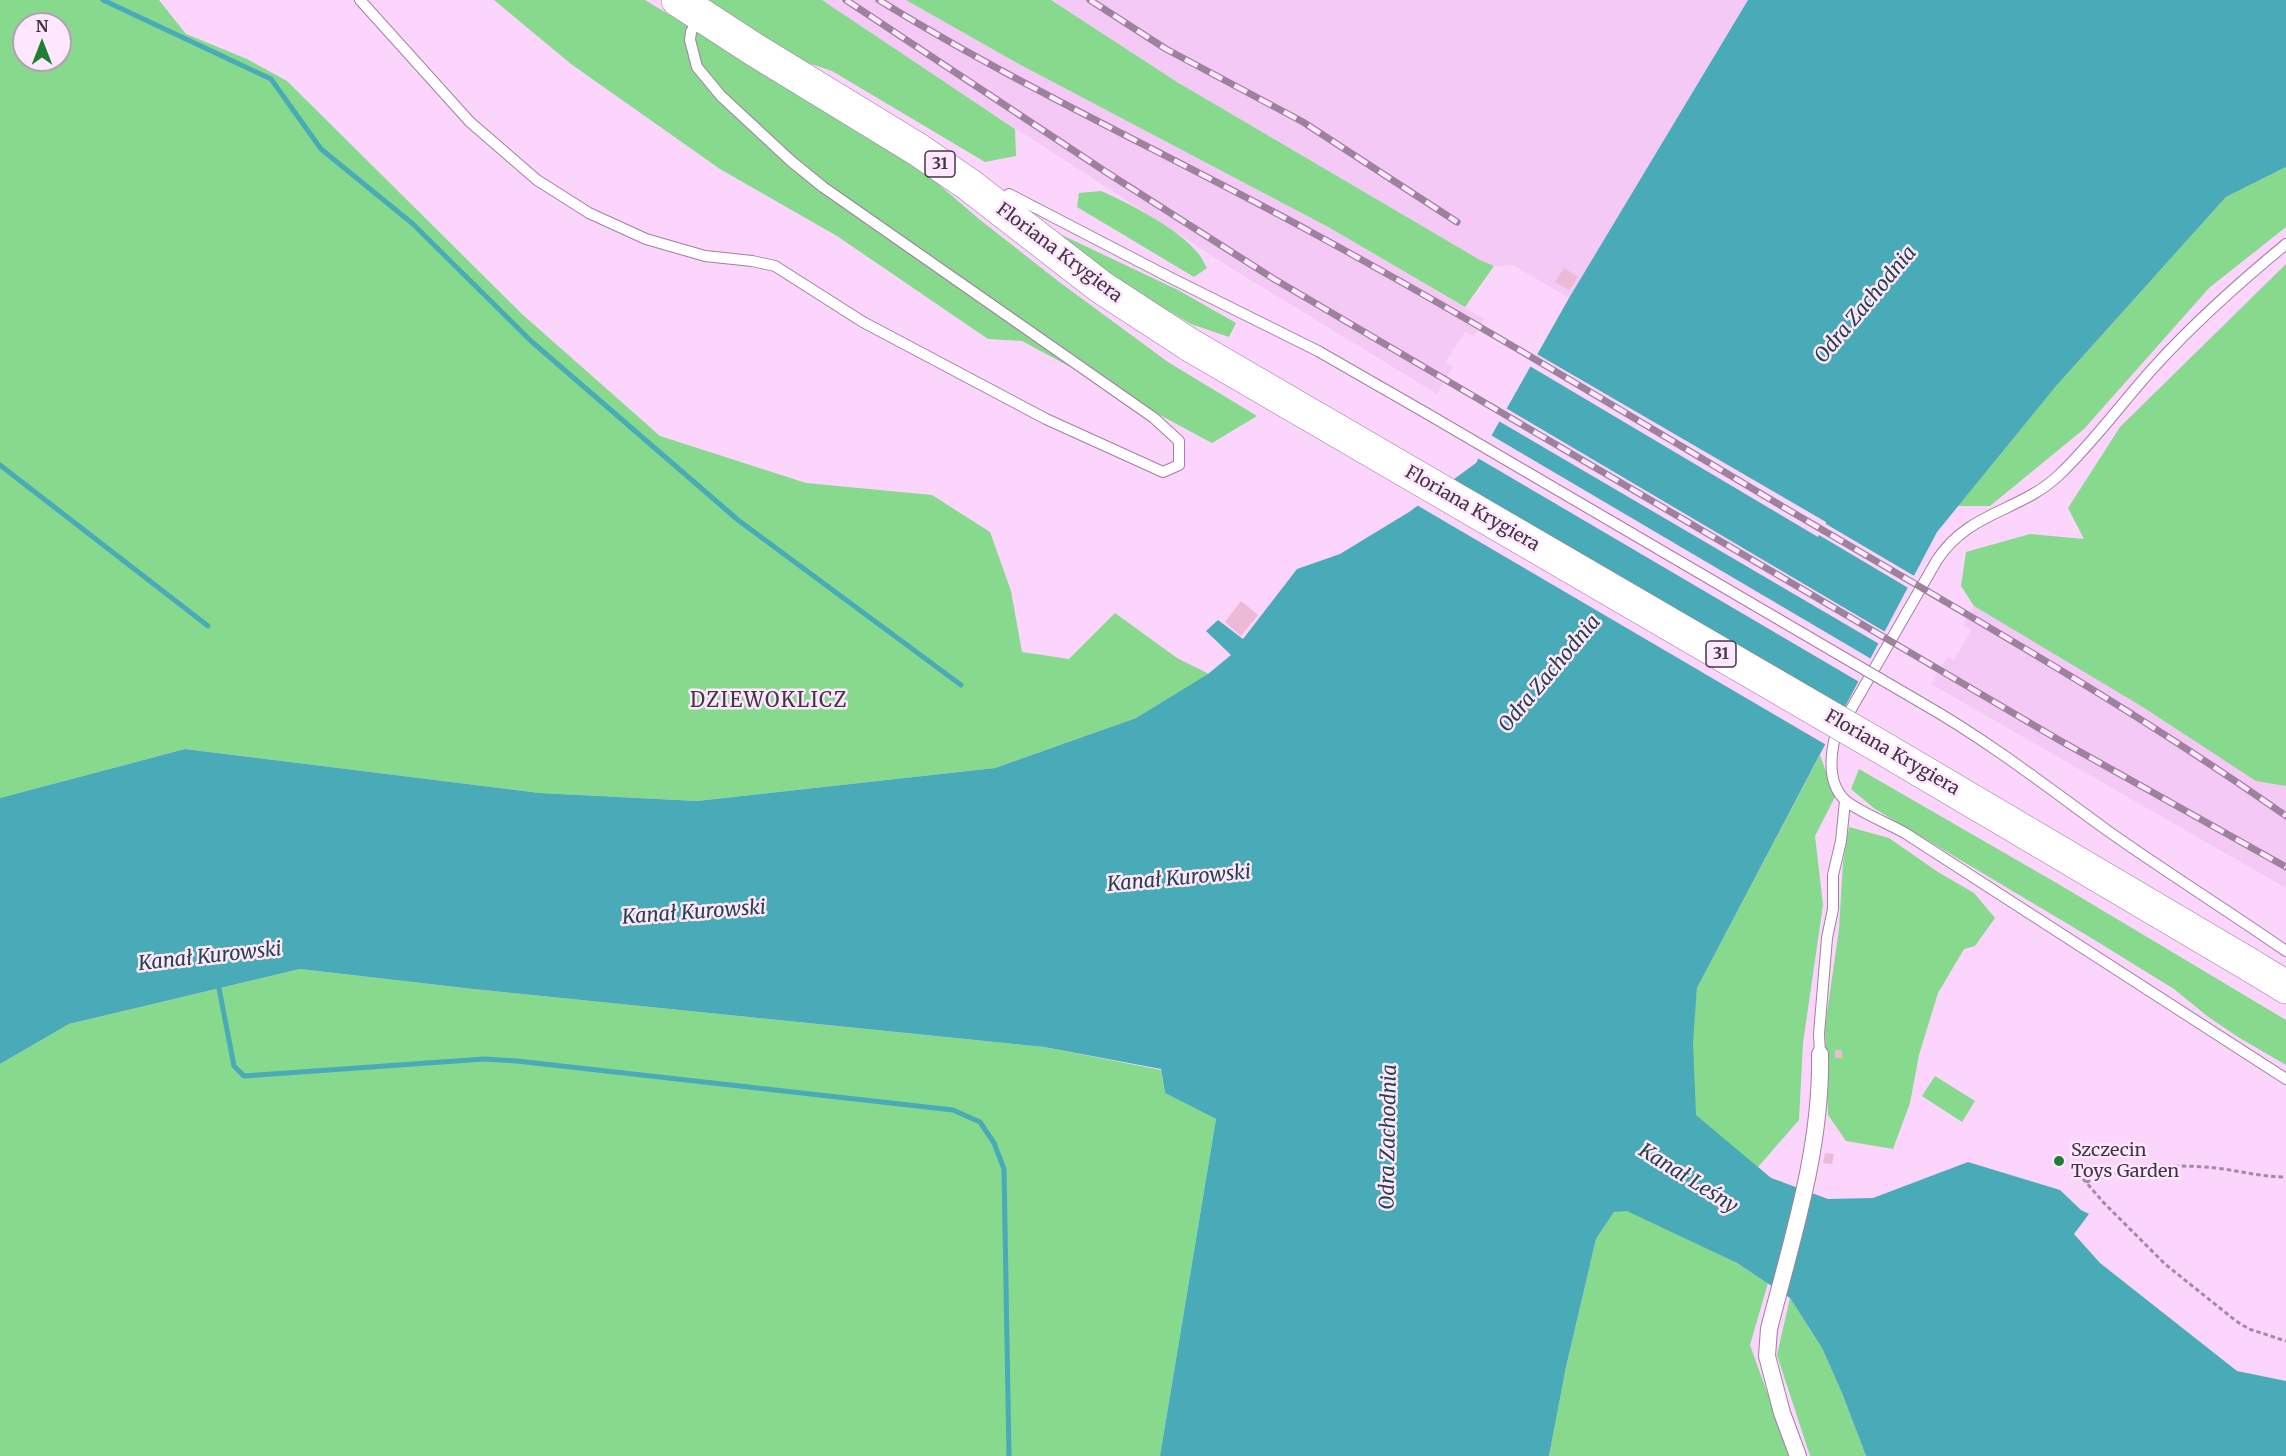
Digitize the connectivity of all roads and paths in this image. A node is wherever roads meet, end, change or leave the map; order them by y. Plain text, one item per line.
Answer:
1 (360, 0) edge
2 (689, 7) edge
3 (1009, 194) dead end
4 (2286, 244) edge
5 (1845, 801) junction
6 (2286, 951) edge
7 (2286, 987) edge
8 (1820, 1054) joint
9 (2286, 1079) edge
10 (2078, 1173) dead end
11 (2286, 1177) edge
12 (2086, 1182) junction
13 (2286, 1341) edge
14 (1798, 1456) edge

1 - 2 lane
2 - 7 main road, Floriana Krygiera / 31, bridge
3 - 6 lane, Floriana Krygiera, bridge
4 - 5 lane
5 - 8 lane
5 - 9 lane
8 - 14 street
10 - 12 path
11 - 12 path
12 - 13 path

